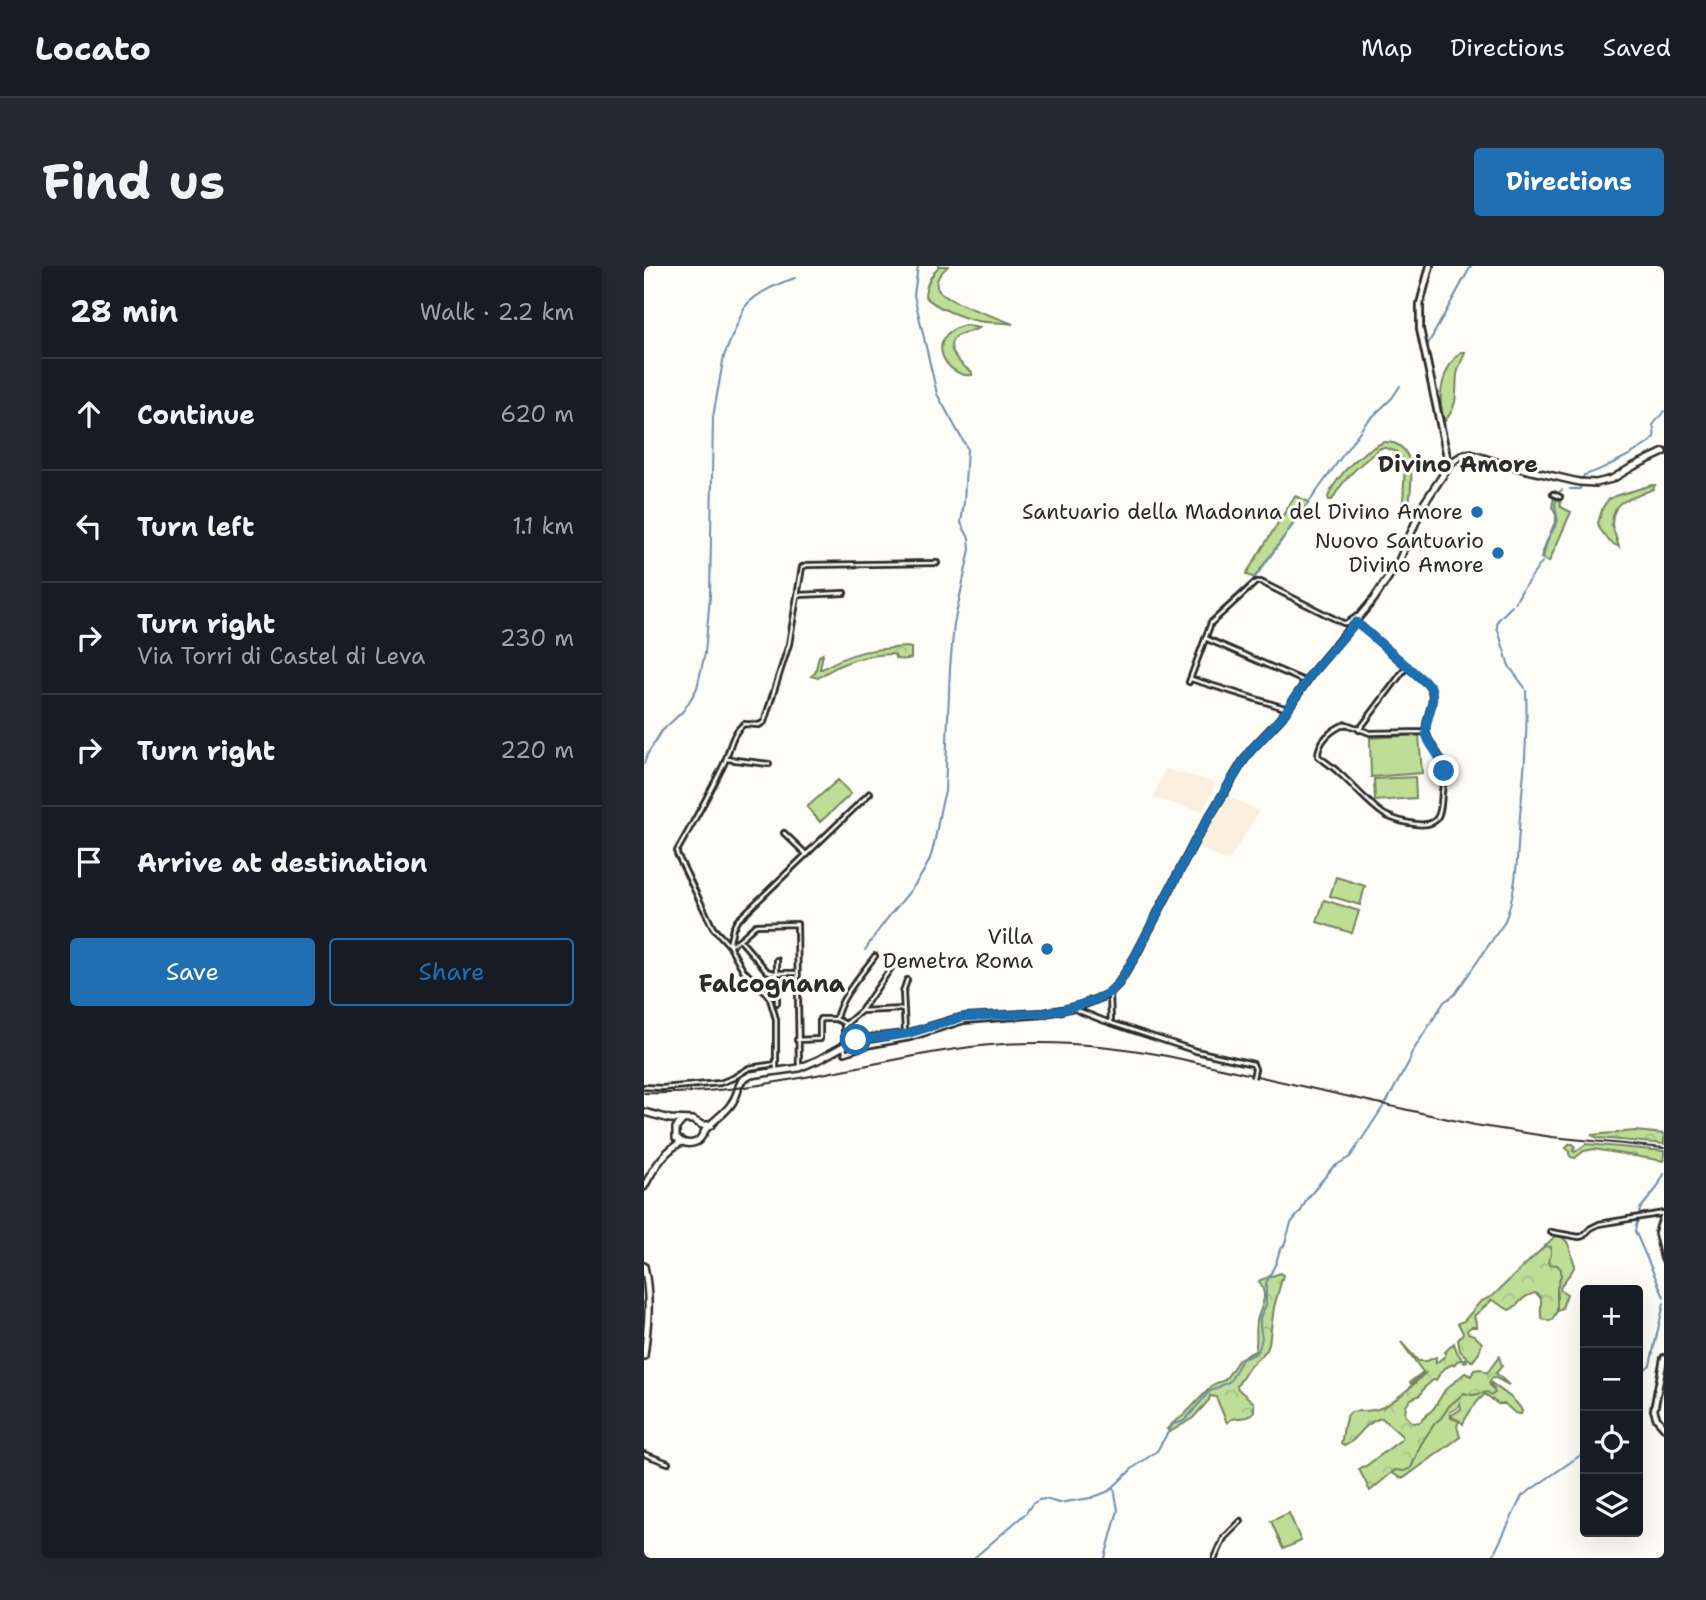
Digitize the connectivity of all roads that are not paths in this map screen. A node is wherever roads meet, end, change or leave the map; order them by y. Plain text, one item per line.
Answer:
1 (1430, 266) edge
2 (1664, 452) edge
3 (1449, 466) junction
4 (1553, 494) dead end
5 (1560, 497) dead end
6 (937, 563) dead end
7 (844, 593) dead end
8 (797, 595) junction
9 (1358, 620) junction
10 (1205, 638) junction
11 (1407, 666) junction
12 (1306, 682) junction
13 (1288, 709) junction
14 (1359, 730) junction
15 (1426, 732) junction
16 (726, 759) junction
17 (769, 764) dead end
18 (870, 793) dead end
19 (784, 833) dead end
20 (807, 855) junction
21 (740, 940) junction
22 (729, 945) junction
23 (876, 956) dead end
24 (777, 960) dead end
25 (891, 968) dead end
26 (777, 973) junction
27 (797, 973) junction
28 (907, 980) dead end
29 (1110, 992) junction
30 (777, 1003) dead end
31 (1072, 1008) junction
32 (904, 1009) junction
33 (861, 1011) junction
34 (836, 1019) junction
35 (1111, 1023) junction
36 (846, 1024) junction
37 (905, 1031) dead end
38 (797, 1040) junction
39 (844, 1046) junction
40 (776, 1064) junction
41 (799, 1068) junction
42 (776, 1072) junction
43 (1253, 1078) dead end
44 (644, 1087) edge
45 (644, 1112) edge
46 (670, 1119) junction
47 (681, 1121) junction
48 (677, 1126) junction
49 (703, 1128) junction
50 (676, 1137) junction
51 (682, 1142) junction
52 (672, 1148) junction
53 (644, 1187) edge
54 (1664, 1214) edge
55 (1551, 1232) dead end
56 (1664, 1259) edge
57 (644, 1266) edge
58 (646, 1283) edge
59 (644, 1356) edge
60 (1664, 1358) edge
61 (1664, 1427) edge
62 (644, 1454) edge
63 (668, 1463) dead end
64 (1241, 1521) dead end
65 (1215, 1558) edge

1 - 3 street
2 - 3 main road
3 - 9 main road
4 - 5 street
6 - 8 street
7 - 8 street
8 - 16 street
9 - 10 street
9 - 11 street
9 - 12 main road
10 - 12 street
10 - 13 street
11 - 14 street
11 - 15 street
12 - 13 main road
13 - 29 main road
14 - 15 street
14 - 15 street
16 - 17 street
16 - 22 street
18 - 20 street
19 - 20 street
20 - 22 street
21 - 22 street
21 - 26 street
21 - 27 street
22 - 40 street
23 - 34 street
24 - 26 street
25 - 33 street
26 - 27 street
26 - 30 street
27 - 38 street
28 - 32 street
29 - 31 main road
29 - 35 street
31 - 35 street
31 - 39 main road
32 - 33 street
32 - 37 street
33 - 36 street
34 - 36 street
34 - 38 street
35 - 43 street, bridge
36 - 39 street
38 - 41 street
39 - 41 main road
40 - 42 street
40 - 44 street
41 - 42 main road
42 - 49 main road
45 - 46 main road
46 - 47 main road
46 - 48 main road
47 - 48 main road
47 - 49 main road
48 - 50 main road
49 - 51 main road
50 - 51 main road
50 - 52 main road
51 - 52 main road
52 - 53 main road
54 - 55 street
54 - 56 street
57 - 58 main road
58 - 59 main road
60 - 61 street
62 - 63 street
64 - 65 street

